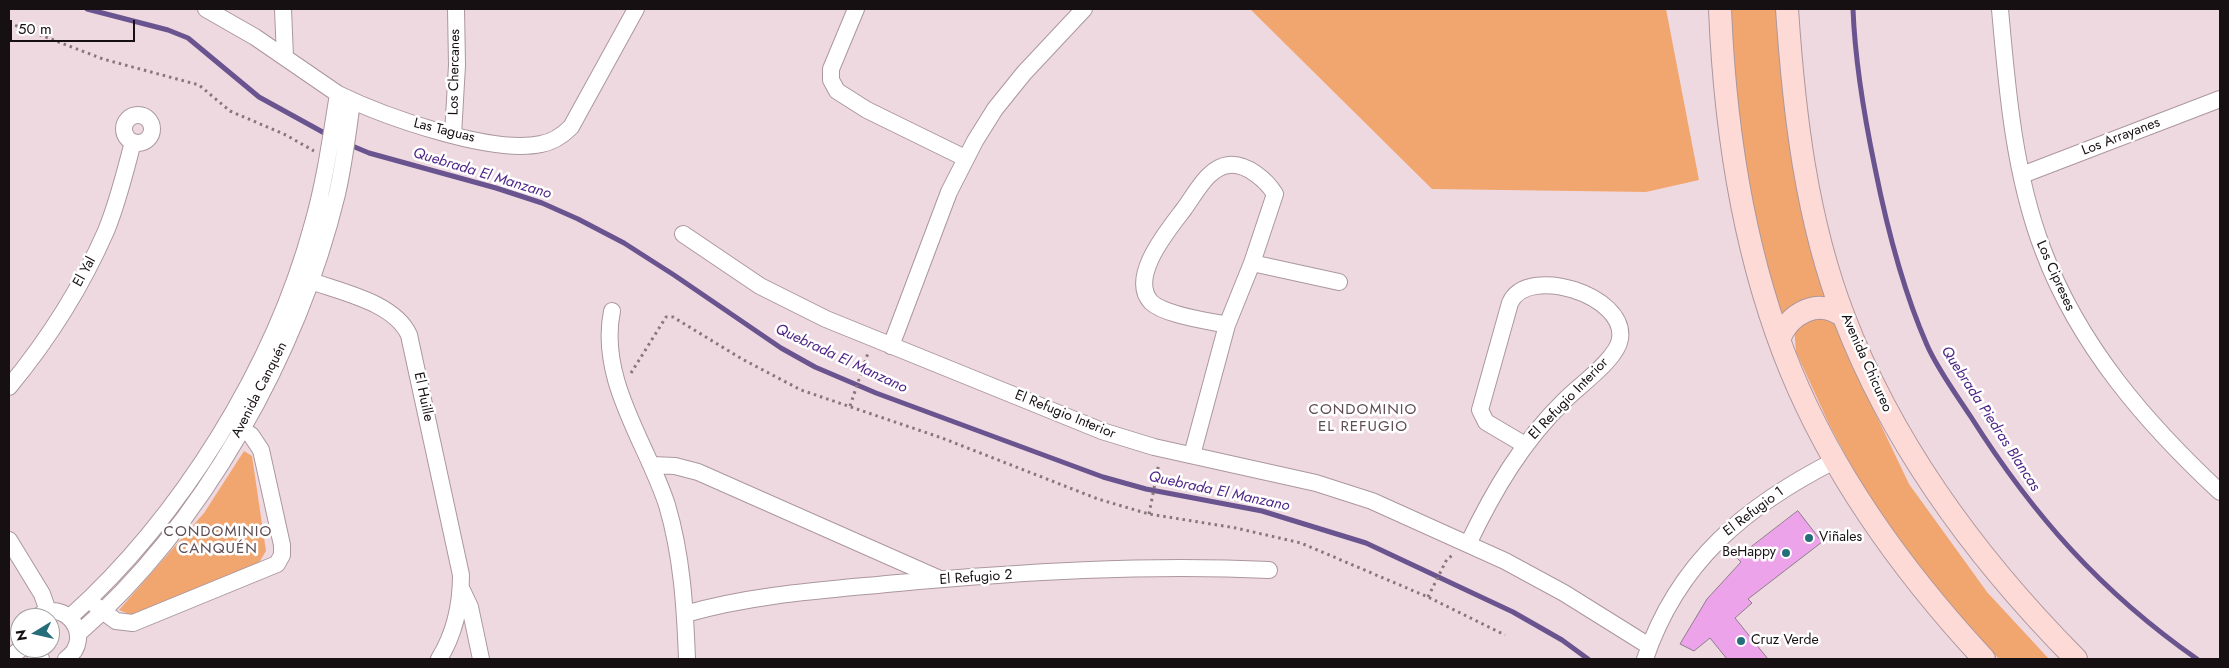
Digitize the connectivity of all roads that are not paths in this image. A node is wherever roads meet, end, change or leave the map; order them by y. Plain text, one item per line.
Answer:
1 (206, 9) edge
2 (282, 9) edge
3 (456, 9) edge
4 (636, 9) edge
5 (856, 9) edge
6 (1084, 9) edge
7 (1720, 9) edge
8 (1787, 9) edge
9 (2000, 9) edge
10 (285, 57) junction
11 (345, 97) junction
12 (2220, 99) edge
13 (453, 135) junction
14 (133, 142) dead end
15 (966, 158) junction
16 (2022, 175) junction
17 (683, 234) dead end
18 (1252, 263) junction
19 (303, 278) junction
20 (1339, 282) dead end
21 (612, 311) dead end
22 (1844, 316) junction
23 (1227, 325) junction
24 (1779, 340) junction
25 (891, 346) junction
26 (9, 387) edge
27 (234, 424) junction
28 (1525, 445) junction
29 (1192, 455) junction
30 (1836, 460) junction
31 (651, 465) junction
32 (2220, 492) edge
33 (9, 540) edge
34 (1468, 544) junction
35 (1269, 570) dead end
36 (942, 580) junction
37 (461, 588) junction
38 (89, 600) junction
39 (42, 608) edge
40 (60, 612) edge
41 (102, 612) junction
42 (685, 614) junction
43 (70, 617) junction
44 (79, 633) junction
45 (1647, 652) edge
46 (74, 657) edge
47 (439, 659) edge
48 (481, 659) edge
49 (687, 659) edge
50 (1984, 659) edge
51 (2076, 659) edge

1 - 10 street, Las Taguas
2 - 10 street
3 - 13 street, Los Chercanes
4 - 13 street, Las Taguas
5 - 15 street
6 - 15 street
7 - 24 main road
8 - 22 main road, Avenida Chicureo
9 - 16 street, Los Cipreses
10 - 11 street, Las Taguas
11 - 13 street, Las Taguas
11 - 19 street, Avenida Canquén
11 - 19 street, Avenida Canquén
12 - 16 street, Los Arrayanes
14 - 26 street, El Yal
15 - 25 street
16 - 32 street, Los Cipreses
17 - 25 street, El Refugio Interior
18 - 20 street
18 - 23 street
18 - 23 street
19 - 27 street, Avenida Canquén
19 - 37 street, El Huille
21 - 31 street
22 - 24 main road
22 - 51 main road, Avenida Chicureo
23 - 29 street
24 - 30 main road
25 - 29 street, El Refugio Interior
27 - 38 street, Avenida Canquén
27 - 41 street, Avenida Canquén
27 - 41 street
28 - 28 street, El Refugio Interior
28 - 34 street, El Refugio Interior
29 - 34 street, El Refugio Interior
30 - 45 street, El Refugio 1
30 - 50 main road
31 - 36 street
31 - 42 street
33 - 39 street
34 - 45 street, El Refugio Interior
35 - 36 street, El Refugio 2
36 - 42 street, El Refugio 2
37 - 47 street, El Huille
37 - 48 street, El Huille
38 - 41 street
38 - 43 street, Avenida Canquén
40 - 43 street
41 - 44 street, Avenida Canquén
42 - 49 street
43 - 44 street
44 - 46 street

